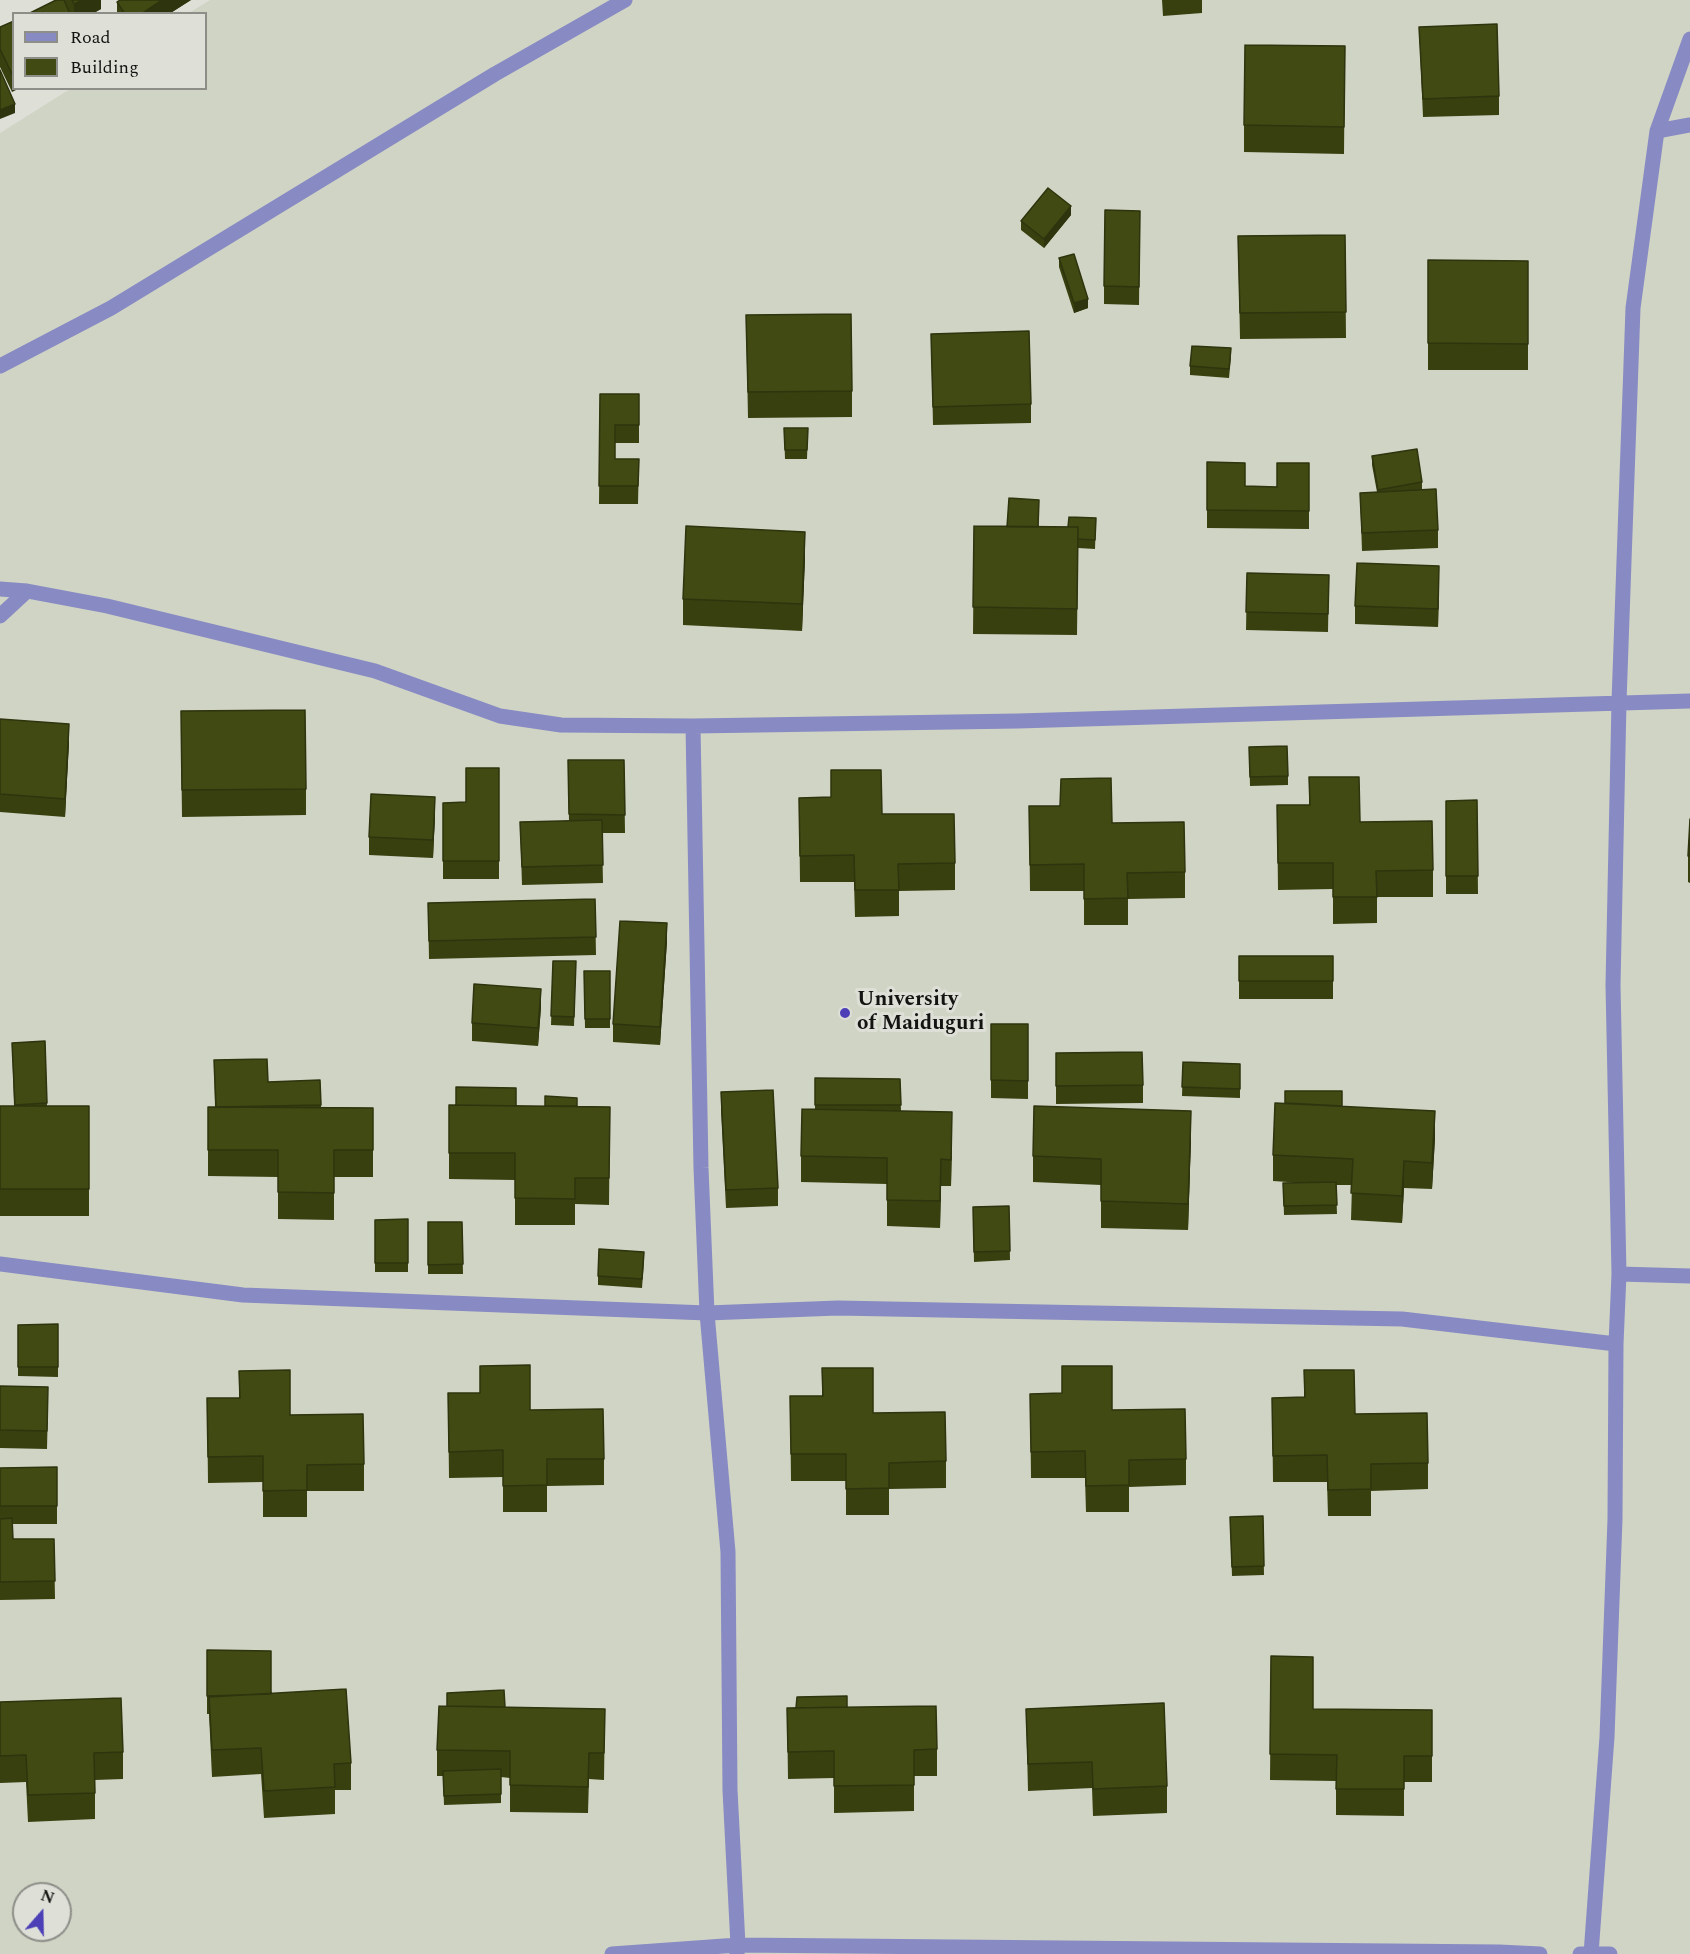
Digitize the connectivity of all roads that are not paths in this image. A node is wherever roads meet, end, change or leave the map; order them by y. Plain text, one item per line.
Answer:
1 (625, 0) edge
2 (1690, 39) edge
3 (1690, 125) edge
4 (1657, 131) junction
5 (0, 366) edge
6 (0, 589) edge
7 (27, 591) junction
8 (0, 616) edge
9 (1690, 701) edge
10 (1619, 702) junction
11 (693, 726) junction
12 (0, 1264) edge
13 (1619, 1274) junction
14 (1690, 1275) edge
15 (707, 1313) junction
16 (1616, 1344) junction
17 (738, 1949) edge
18 (612, 1954) edge
19 (1540, 1954) edge
20 (1580, 1954) edge
21 (1591, 1954) edge
22 (1610, 1954) edge

1 - 5 street
2 - 4 street
3 - 4 street
4 - 10 street
6 - 7 street
7 - 8 street
7 - 11 street
9 - 10 street
10 - 11 street
10 - 13 street
11 - 15 street
12 - 15 street
13 - 14 street
13 - 16 street
15 - 16 street
15 - 17 street
16 - 21 street
17 - 18 street
17 - 19 street
20 - 21 street
21 - 22 street

